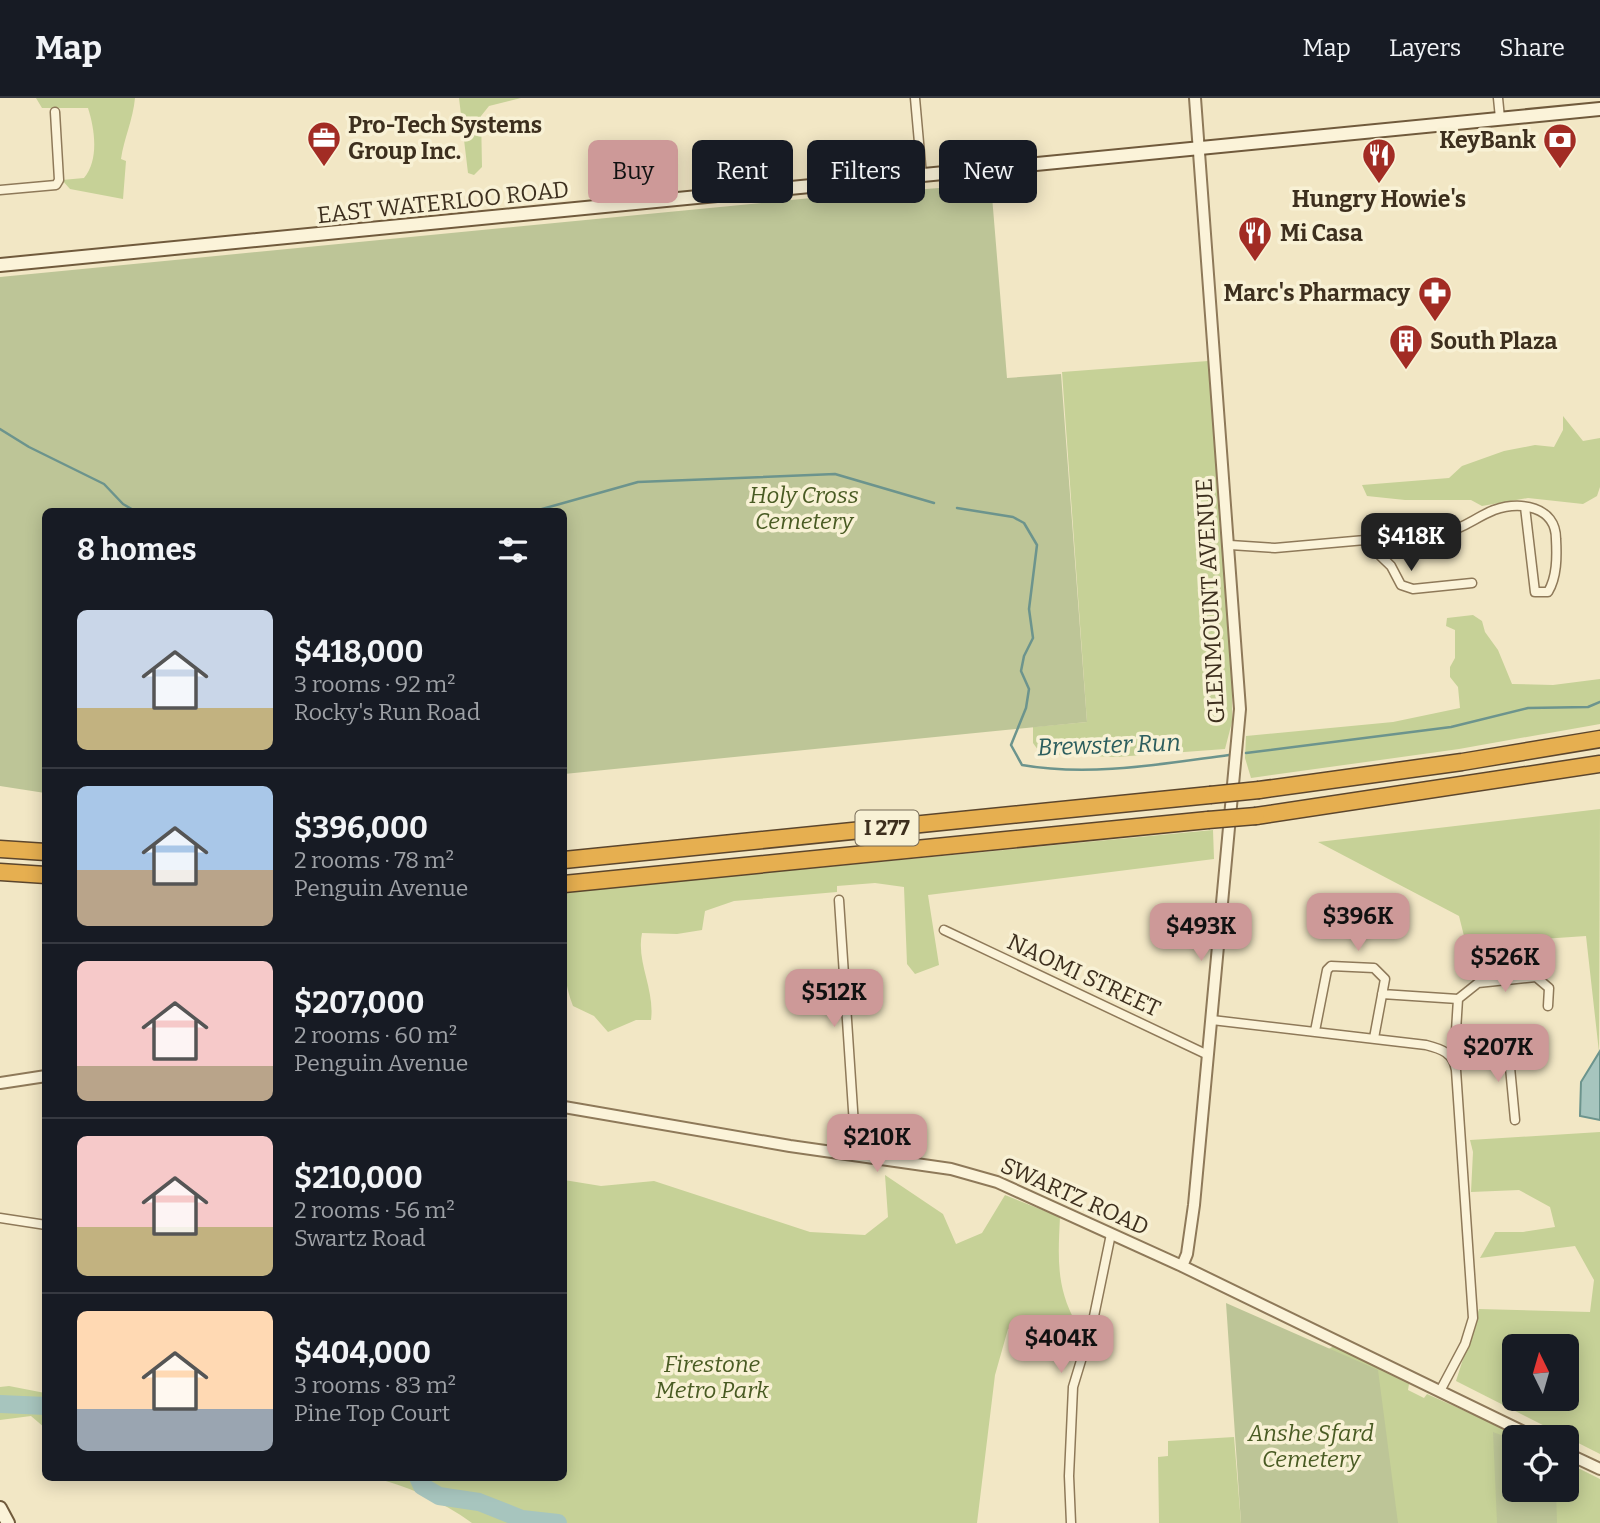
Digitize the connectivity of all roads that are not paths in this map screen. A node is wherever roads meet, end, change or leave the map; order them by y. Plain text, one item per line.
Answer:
1 (915, 98) edge
2 (1195, 98) edge
3 (1498, 98) edge
4 (1600, 108) edge
5 (55, 112) dead end
6 (1500, 118) junction
7 (919, 140) edge
8 (1199, 148) junction
9 (925, 176) edge
10 (807, 187) edge
11 (0, 190) edge
12 (0, 265) edge
13 (1525, 507) junction
14 (1364, 540) junction
15 (1230, 545) junction
16 (1472, 583) dead end
17 (1600, 739) edge
18 (1600, 764) edge
19 (0, 849) edge
20 (42, 852) edge
21 (567, 860) edge
22 (0, 872) edge
23 (42, 875) edge
24 (567, 884) edge
25 (839, 900) dead end
26 (944, 930) dead end
27 (1382, 994) junction
28 (1458, 999) junction
29 (1548, 1006) dead end
30 (1212, 1020) junction
31 (1315, 1031) junction
32 (1374, 1038) junction
33 (1532, 1041) dead end
34 (1457, 1046) junction
35 (1508, 1046) junction
36 (1446, 1051) junction
37 (1208, 1055) junction
38 (42, 1077) edge
39 (0, 1083) edge
40 (567, 1107) edge
41 (1516, 1120) dead end
42 (856, 1155) junction
43 (0, 1219) edge
44 (42, 1224) edge
45 (1111, 1234) junction
46 (1182, 1266) junction
47 (1440, 1391) junction
48 (1509, 1425) edge
49 (1579, 1459) edge
50 (1600, 1469) edge
51 (0, 1508) edge
52 (8, 1523) edge
53 (1071, 1523) edge

1 - 7 street
2 - 8 street, GLENMOUNT AVENUE
3 - 6 street
4 - 6 main road, EAST WATERLOO ROAD
5 - 11 street
6 - 8 main road, EAST WATERLOO ROAD
8 - 9 main road, EAST WATERLOO ROAD
8 - 15 street, GLENMOUNT AVENUE
10 - 12 main road, EAST WATERLOO ROAD
13 - 13 street
13 - 14 street
14 - 15 street
14 - 16 street
15 - 30 street, GLENMOUNT AVENUE
17 - 21 highway, I 277, bridge
18 - 24 highway, I 277, bridge
19 - 20 highway
22 - 23 highway
25 - 42 street
26 - 37 street, NAOMI STREET
27 - 28 street
27 - 31 street
27 - 32 street
28 - 29 street
28 - 34 street
30 - 31 street
30 - 37 street, GLENMOUNT AVENUE
31 - 32 street
32 - 36 street
33 - 35 street
34 - 35 street
34 - 36 street
35 - 41 street
36 - 47 street
37 - 46 street, GLENMOUNT AVENUE
38 - 39 street
40 - 42 street, SWARTZ ROAD
42 - 45 street, SWARTZ ROAD
43 - 44 street
45 - 46 street, SWARTZ ROAD
45 - 53 street
46 - 47 street, SWARTZ ROAD
47 - 48 street, SWARTZ ROAD
49 - 50 street
51 - 52 main road

